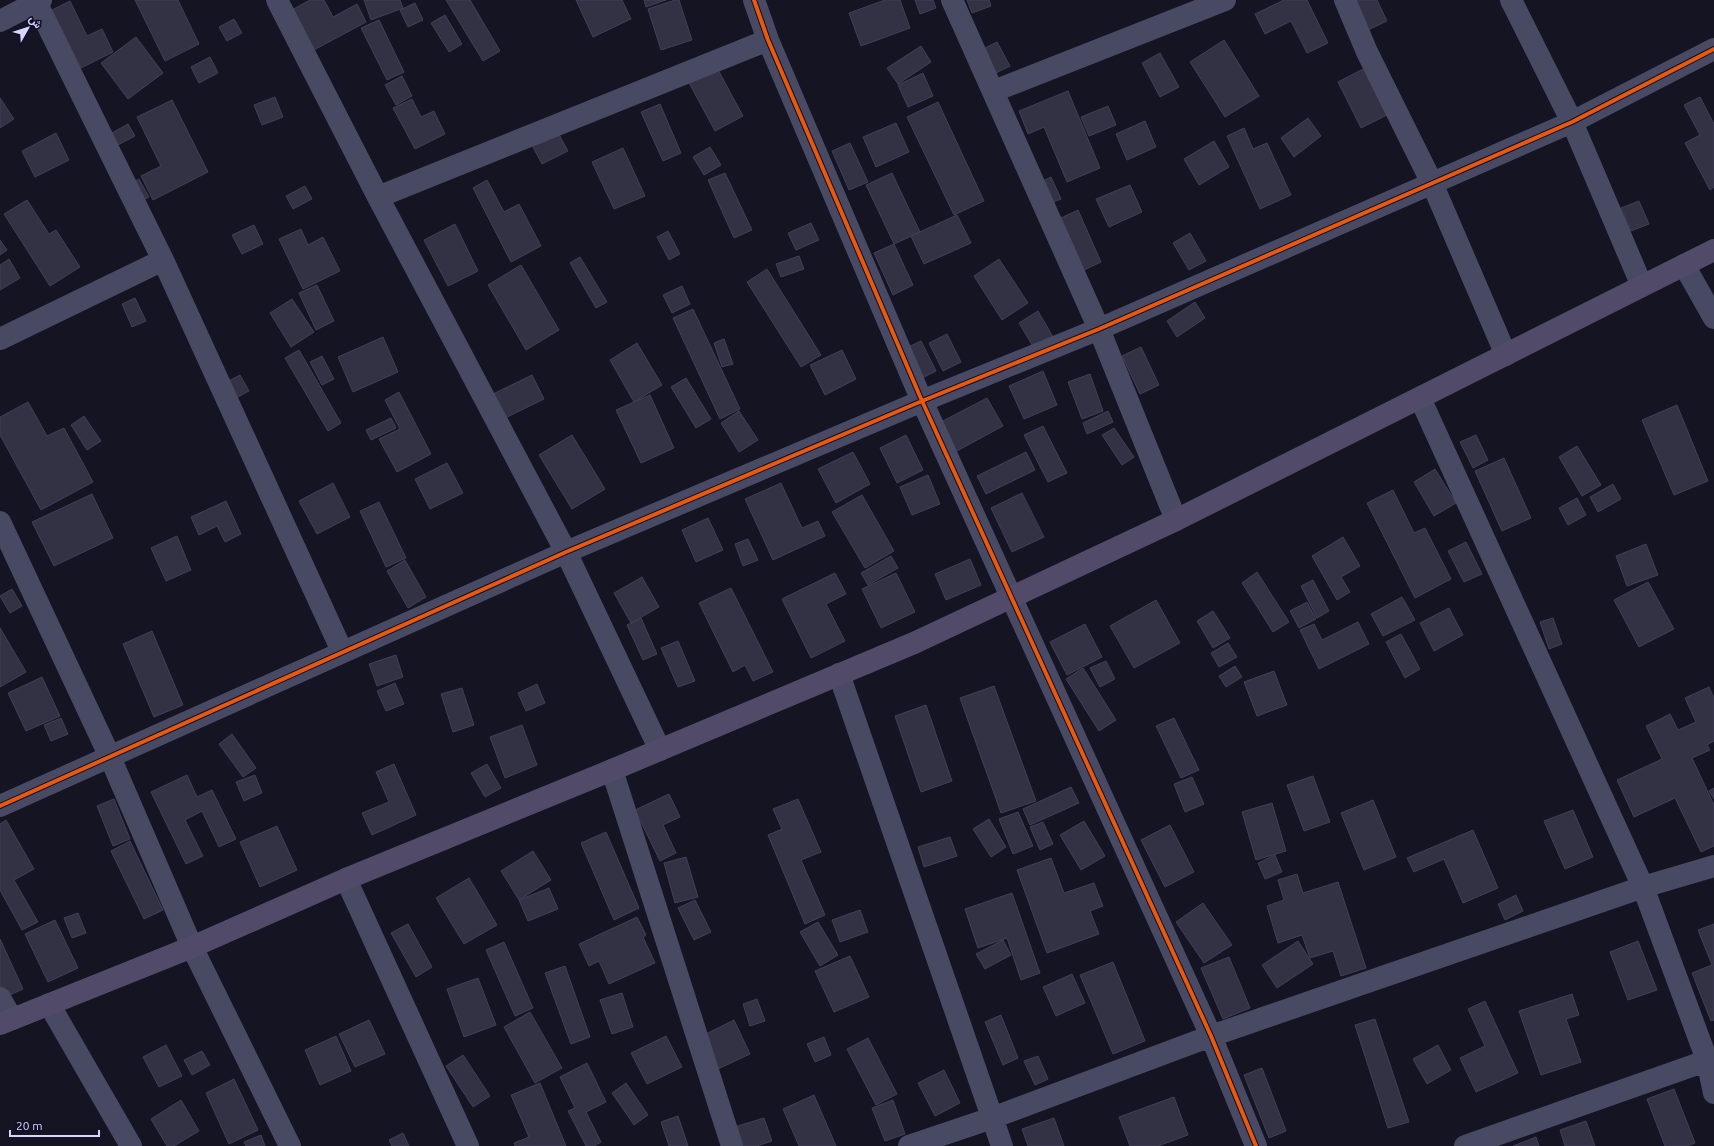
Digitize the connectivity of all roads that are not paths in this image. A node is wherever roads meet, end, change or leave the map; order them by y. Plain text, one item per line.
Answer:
1 (277, 0) edge
2 (754, 0) edge
3 (952, 0) edge
4 (1225, 0) edge
5 (1345, 0) edge
6 (1511, 0) edge
7 (37, 1) edge
8 (0, 21) edge
9 (768, 40) junction
10 (1714, 49) edge
11 (994, 91) junction
12 (1572, 122) junction
13 (1432, 183) junction
14 (378, 197) junction
15 (1714, 250) edge
16 (163, 260) junction
17 (1684, 265) junction
18 (1642, 286) junction
19 (1714, 318) edge
20 (1098, 329) junction
21 (0, 339) edge
22 (1506, 355) junction
23 (1420, 398) junction
24 (922, 401) junction
25 (1176, 520) junction
26 (0, 522) edge
27 (566, 552) junction
28 (1010, 598) junction
29 (342, 651) junction
30 (839, 674) junction
31 (660, 750) junction
32 (110, 757) junction
33 (612, 770) junction
34 (0, 806) edge
35 (1714, 866) edge
36 (346, 879) junction
37 (1643, 887) junction
38 (192, 947) junction
39 (0, 998) edge
40 (49, 1004) junction
41 (6, 1021) edge
42 (1210, 1036) junction
43 (1710, 1059) edge
44 (1714, 1093) edge
45 (992, 1118) junction
46 (131, 1146) edge
47 (290, 1146) edge
48 (468, 1146) edge
49 (732, 1146) edge
50 (909, 1146) edge
51 (1002, 1146) edge
52 (1256, 1146) edge
53 (1465, 1146) edge

1 - 14 street
2 - 9 street
3 - 11 street
4 - 11 street
5 - 13 street
6 - 12 street
7 - 8 street
7 - 16 street
9 - 14 street
9 - 24 street
10 - 12 street
11 - 20 street
12 - 13 street
12 - 18 street
13 - 20 street
13 - 22 street
14 - 27 street
15 - 17 main road
16 - 21 street
16 - 29 street
17 - 18 main road
17 - 19 street
18 - 22 main road
20 - 24 street
20 - 25 street
22 - 23 main road
23 - 25 main road
23 - 37 street
24 - 27 street
24 - 28 street
25 - 28 main road
26 - 32 street
27 - 29 street
27 - 31 street
28 - 30 main road
28 - 42 street
29 - 32 street
30 - 31 main road
30 - 45 street
31 - 33 main road
32 - 34 street
32 - 38 street
33 - 36 main road
33 - 49 street
35 - 37 street
36 - 38 main road
36 - 48 street
37 - 42 street
37 - 43 street
38 - 40 main road
38 - 47 street
39 - 41 street
40 - 41 main road
40 - 46 street
42 - 45 street
42 - 52 street
43 - 44 street
43 - 53 street
45 - 50 street
45 - 51 street

